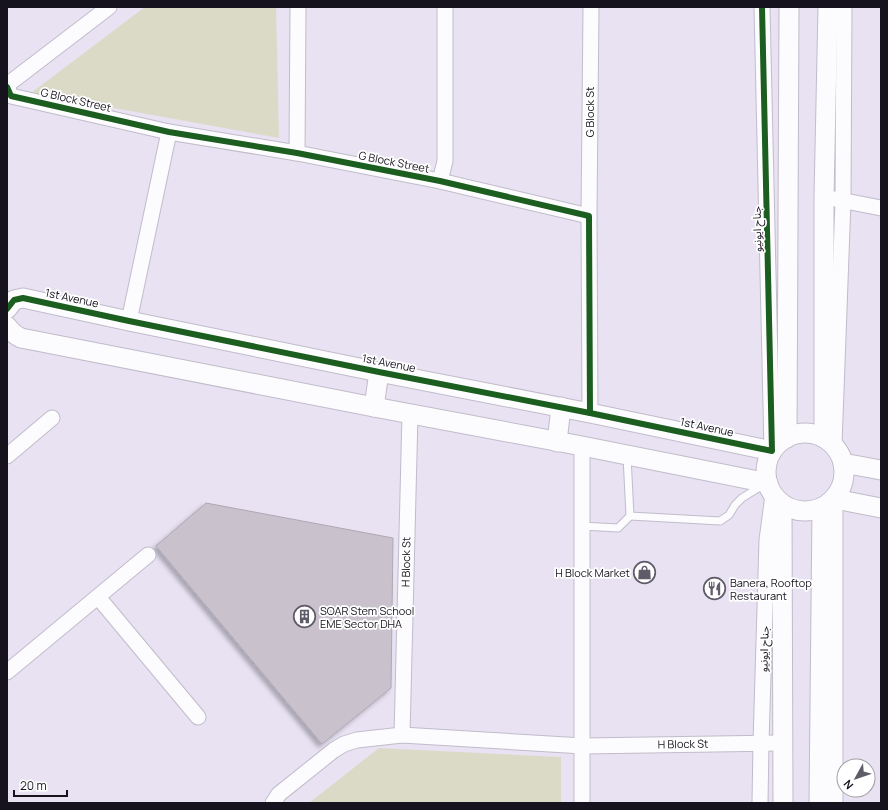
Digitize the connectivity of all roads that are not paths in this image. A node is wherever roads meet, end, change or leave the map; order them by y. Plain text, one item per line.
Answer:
1 (109, 7) edge
2 (298, 7) edge
3 (445, 7) edge
4 (591, 7) edge
5 (762, 7) edge
6 (789, 7) edge
7 (828, 7) edge
8 (844, 7) edge
9 (7, 86) edge
10 (169, 132) junction
11 (297, 153) junction
12 (440, 181) junction
13 (824, 197) junction
14 (843, 201) junction
15 (881, 208) edge
16 (589, 216) junction
17 (7, 309) edge
18 (129, 321) junction
19 (7, 326) edge
20 (379, 372) junction
21 (374, 407) junction
22 (561, 407) junction
23 (590, 412) junction
24 (410, 414) junction
25 (52, 418) dead end
26 (787, 438) junction
27 (557, 442) junction
28 (829, 442) junction
29 (582, 446) junction
30 (772, 451) junction
31 (627, 455) junction
32 (7, 456) edge
33 (843, 462) junction
34 (881, 470) edge
35 (774, 494) junction
36 (828, 503) junction
37 (881, 508) edge
38 (630, 516) junction
39 (582, 526) junction
40 (148, 555) dead end
41 (98, 597) junction
42 (7, 672) edge
43 (198, 717) dead end
44 (402, 735) junction
45 (761, 743) junction
46 (783, 743) junction
47 (583, 746) junction
48 (273, 803) edge
49 (582, 803) edge
50 (760, 803) edge
51 (783, 803) edge
52 (819, 803) edge
53 (835, 803) edge

1 - 9 street, G Block Street
2 - 11 street
3 - 12 street
4 - 16 street, G Block St
5 - 30 street, جناح ایونیو
6 - 26 street
7 - 13 street
8 - 14 street
9 - 10 street, G Block Street
10 - 11 street, G Block Street
10 - 18 street
11 - 12 street, G Block Street
12 - 16 street, G Block Street
13 - 14 street
13 - 28 street
14 - 15 street
14 - 28 street
16 - 23 street
17 - 18 street, 1st Avenue
18 - 20 street, 1st Avenue
19 - 21 street
20 - 21 street
20 - 22 street, 1st Avenue
21 - 24 street
22 - 23 street, 1st Avenue
22 - 27 street
23 - 30 street, 1st Avenue
24 - 27 street
24 - 44 street, H Block St
25 - 32 street
26 - 28 street
26 - 30 street
27 - 29 street
28 - 33 street
29 - 31 street
29 - 39 street
30 - 35 street
31 - 35 street
31 - 38 lane
33 - 34 street
33 - 36 street
35 - 36 street
35 - 38 lane
35 - 45 street, جناح ایونیو
35 - 46 street, جناح ایونیو
36 - 37 street
36 - 52 street
36 - 53 street
38 - 39 lane
39 - 47 street
40 - 41 street
41 - 42 street
41 - 43 street
44 - 47 street, H Block St
44 - 48 street, H Block St
45 - 46 street, H Block St
45 - 47 street, H Block St
45 - 50 street, جناح ایونیو
46 - 51 street, جناح ایونیو
47 - 49 street

